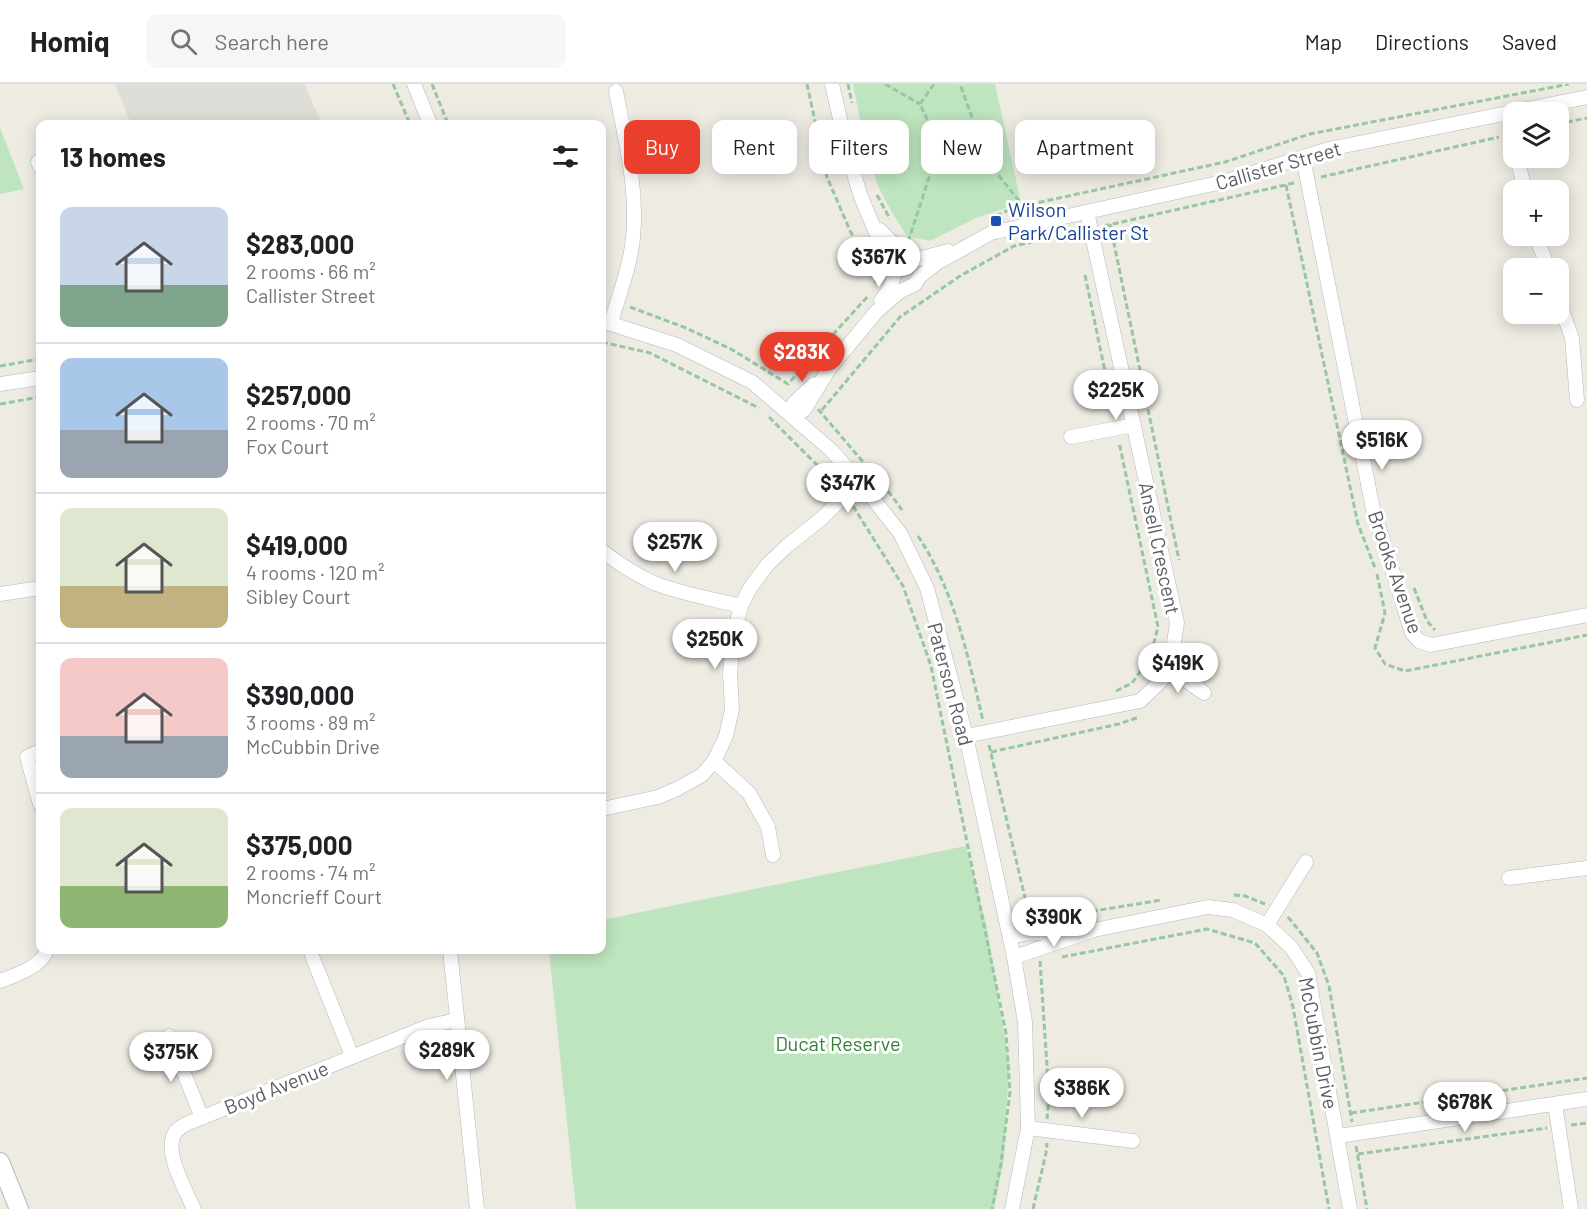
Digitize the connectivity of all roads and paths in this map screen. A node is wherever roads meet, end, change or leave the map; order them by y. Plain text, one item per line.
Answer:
1 (393, 84) edge
2 (414, 84) edge
3 (432, 84) edge
4 (807, 84) edge
5 (832, 84) edge
6 (848, 84) edge
7 (885, 84) edge
8 (934, 84) edge
9 (960, 84) edge
10 (1569, 84) edge
11 (1556, 85) edge
12 (616, 91) dead end
13 (1583, 93) edge
14 (1549, 102) edge
15 (920, 104) junction
16 (853, 106) dead end
17 (1503, 114) edge
18 (1587, 118) edge
19 (408, 120) edge
20 (428, 120) edge
21 (446, 120) edge
22 (927, 120) edge
23 (973, 120) edge
24 (1569, 122) edge
25 (1503, 140) edge
26 (1303, 158) junction
27 (930, 174) edge
28 (998, 174) edge
29 (1307, 180) junction
30 (876, 193) dead end
31 (1023, 206) junction
32 (1087, 212) junction
33 (992, 218) dead end
34 (873, 222) junction
35 (892, 224) dead end
36 (1110, 224) junction
37 (1090, 229) junction
38 (902, 238) dead end
39 (971, 243) junction
40 (907, 245) junction
41 (916, 246) dead end
42 (910, 260) junction
43 (1083, 267) dead end
44 (893, 274) junction
45 (919, 277) junction
46 (908, 286) junction
47 (876, 287) dead end
48 (868, 296) dead end
49 (616, 305) junction
50 (872, 316) junction
51 (606, 322) edge
52 (1567, 324) edge
53 (606, 343) edge
54 (36, 360) edge
55 (0, 366) edge
56 (36, 380) edge
57 (0, 384) edge
58 (36, 398) edge
59 (1577, 399) dead end
60 (0, 404) edge
61 (761, 409) dead end
62 (821, 411) dead end
63 (792, 416) junction
64 (769, 417) dead end
65 (1134, 425) junction
66 (1117, 428) junction
67 (1071, 437) dead end
68 (863, 486) junction
69 (848, 498) junction
70 (606, 554) edge
71 (1180, 563) dead end
72 (1411, 580) dead end
73 (36, 589) edge
74 (0, 594) edge
75 (741, 606) junction
76 (1587, 615) edge
77 (1439, 634) dead end
78 (1170, 669) junction
79 (1115, 691) dead end
80 (1204, 693) dead end
81 (1144, 715) dead end
82 (966, 736) junction
83 (991, 752) dead end
84 (36, 753) edge
85 (714, 761) junction
86 (36, 790) edge
87 (606, 808) edge
88 (773, 855) dead end
89 (1306, 862) dead end
90 (1587, 868) edge
91 (1509, 878) dead end
92 (1234, 895) dead end
93 (1166, 900) dead end
94 (1276, 910) junction
95 (1053, 917) dead end
96 (1267, 925) junction
97 (1094, 930) junction
98 (1010, 937) junction
99 (46, 954) edge
100 (450, 954) edge
101 (312, 956) dead end
102 (1014, 957) junction
103 (1062, 957) dead end
104 (0, 981) edge
105 (457, 1020) junction
106 (169, 1036) dead end
107 (352, 1056) junction
108 (1587, 1078) edge
109 (1587, 1099) edge
110 (1555, 1104) junction
111 (1351, 1113) junction
112 (202, 1118) junction
113 (1587, 1123) edge
114 (1558, 1127) junction
115 (1028, 1128) junction
116 (1354, 1133) junction
117 (1338, 1136) junction
118 (1133, 1141) dead end
119 (1358, 1154) junction
120 (0, 1162) edge
121 (19, 1209) edge
122 (194, 1209) edge
123 (477, 1209) edge
124 (992, 1209) edge
125 (1012, 1209) edge
126 (1329, 1209) edge
127 (1350, 1209) edge
128 (1367, 1209) edge
129 (1571, 1209) edge

1 - 19 path
2 - 20 street
3 - 21 path
4 - 47 path
5 - 34 street
6 - 16 path
7 - 15 path
8 - 15 path
9 - 23 path
10 - 11 path
11 - 31 path
12 - 49 street
13 - 14 street, Callister Street
15 - 22 path
17 - 26 street, Callister Street
18 - 24 path
25 - 29 path
26 - 29 street, Brooks Avenue
26 - 32 street, Callister Street
27 - 40 path
28 - 31 path
29 - 36 path
29 - 76 street, Brooks Avenue
30 - 35 path
31 - 33 path
32 - 37 street, Ansell Crescent
32 - 39 street, Callister Street
34 - 42 street
34 - 44 street
36 - 37 path
36 - 71 path
37 - 62 path
37 - 65 street, Ansell Crescent
38 - 40 path
39 - 42 street, Callister Street
39 - 45 street, Callister Street
40 - 41 path
42 - 44 street, Callister Street
42 - 45 street
43 - 66 path
44 - 46 street
44 - 50 street, Callister Street
45 - 46 street, Callister Street
46 - 50 street, Callister Street
48 - 49 path
49 - 51 street
50 - 63 street, Callister Street
51 - 63 street, Paterson Road
52 - 59 street
53 - 61 path
54 - 55 path
56 - 57 street
58 - 60 path
63 - 68 street, Paterson Road
64 - 69 path
65 - 66 street
65 - 78 street, Ansell Crescent
66 - 67 street
66 - 79 path
68 - 69 street
68 - 82 street, Paterson Road
69 - 75 street
69 - 124 path
70 - 75 street
72 - 77 path
73 - 74 street
75 - 85 street
78 - 80 street
78 - 82 street
81 - 83 path
82 - 98 street, Paterson Road
84 - 86 street
85 - 87 street
85 - 88 street
89 - 94 street
90 - 91 street
92 - 94 path
93 - 95 path
94 - 96 street
94 - 111 path
96 - 97 street, McCubbin Drive
96 - 117 street, McCubbin Drive
97 - 98 street, McCubbin Drive
97 - 102 street, McCubbin Drive
98 - 102 street, Paterson Road
99 - 104 street
100 - 105 street
101 - 107 street
102 - 115 street, Paterson Road
103 - 126 path
105 - 107 street, Boyd Avenue
105 - 123 street
106 - 112 street
107 - 112 street, Boyd Avenue
108 - 111 path
109 - 110 street
110 - 114 street
110 - 116 street
111 - 116 path
112 - 122 street, Boyd Avenue
113 - 114 path
114 - 119 path
114 - 129 street
115 - 118 street
115 - 125 street, Paterson Road
116 - 117 street
116 - 119 path
117 - 127 street, McCubbin Drive
119 - 128 path
120 - 121 street

